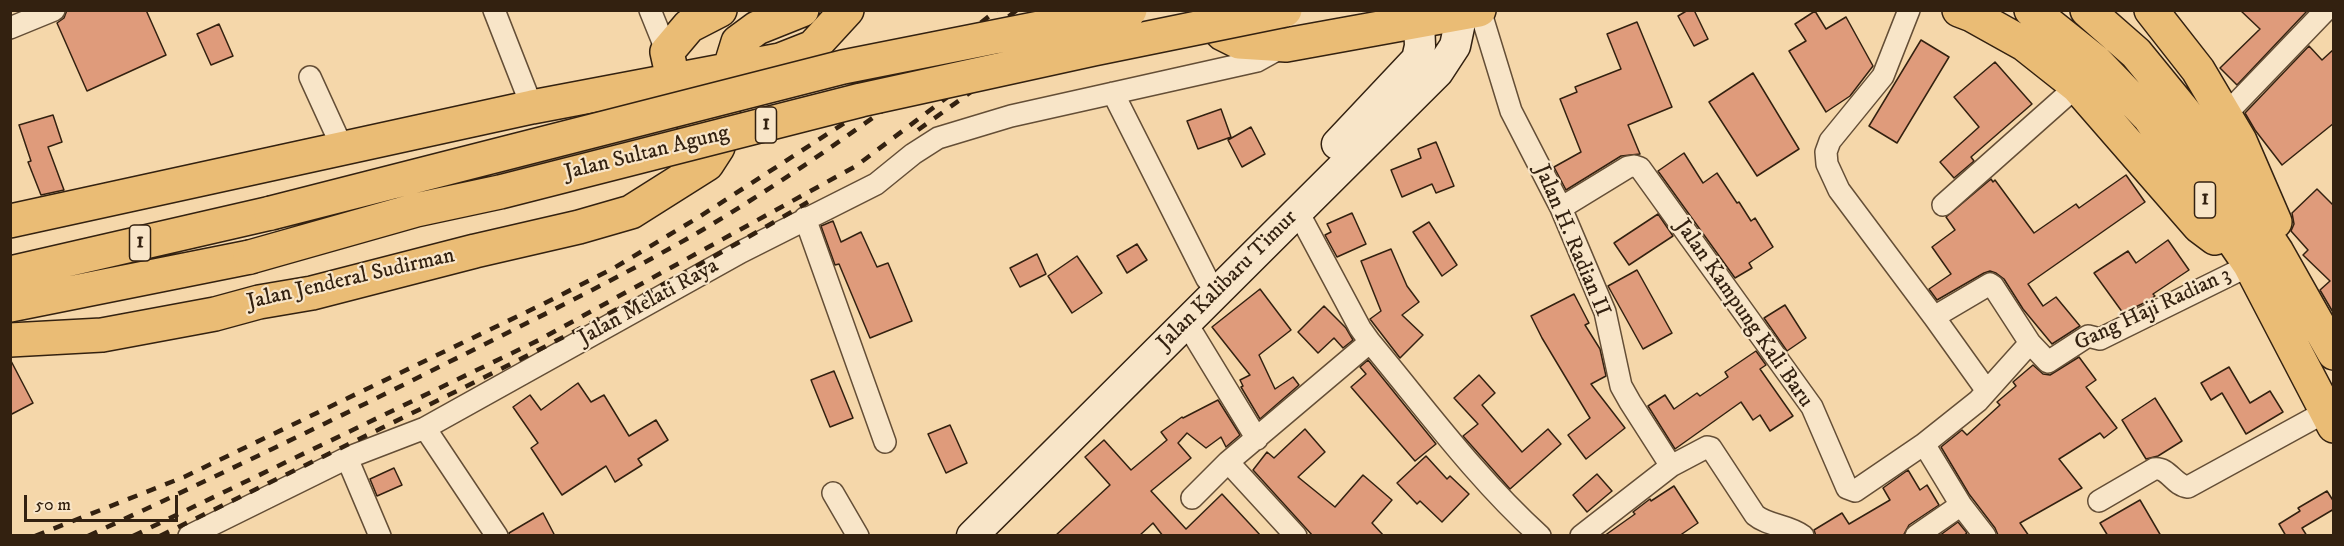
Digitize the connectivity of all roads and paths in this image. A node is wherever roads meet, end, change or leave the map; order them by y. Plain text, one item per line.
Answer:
1 (54, 10) edge
2 (494, 10) edge
3 (650, 10) edge
4 (720, 10) edge
5 (802, 10) edge
6 (847, 10) edge
7 (1130, 10) edge
8 (1213, 10) edge
9 (1285, 10) edge
10 (1909, 10) edge
11 (1959, 10) edge
12 (2031, 10) edge
13 (2087, 10) edge
14 (2151, 10) edge
15 (2325, 10) edge
16 (1474, 11) edge
17 (1419, 21) junction
18 (10, 28) edge
19 (1286, 45) junction
20 (670, 66) junction
21 (729, 71) junction
22 (310, 77) dead end
23 (2077, 86) junction
24 (1113, 93) junction
25 (532, 107) junction
26 (2225, 116) junction
27 (342, 147) junction
28 (682, 181) junction
29 (1943, 205) dead end
30 (1561, 208) junction
31 (1298, 212) junction
32 (805, 218) junction
33 (10, 220) edge
34 (2264, 258) junction
35 (10, 273) edge
36 (1207, 279) junction
37 (10, 305) edge
38 (1934, 317) junction
39 (1187, 324) junction
40 (10, 340) edge
41 (1370, 342) junction
42 (2030, 343) junction
43 (1150, 349) junction
44 (2334, 353) edge
45 (1987, 391) junction
46 (2329, 419) edge
47 (425, 428) junction
48 (1257, 439) junction
49 (885, 442) dead end
50 (1924, 444) junction
51 (347, 458) junction
52 (1228, 462) junction
53 (1671, 466) junction
54 (832, 493) dead end
55 (1192, 498) dead end
56 (2099, 501) dead end
57 (1961, 505) junction
58 (211, 531) edge
59 (189, 536) edge
60 (380, 536) edge
61 (496, 536) edge
62 (858, 536) edge
63 (952, 536) edge
64 (972, 536) edge
65 (1296, 536) edge
66 (1540, 536) edge
67 (1581, 536) edge
68 (1803, 536) edge
69 (1916, 536) edge
70 (1985, 536) edge

1 - 18 street
2 - 25 street
3 - 20 street
4 - 20 main road
5 - 21 main road, Jalan Jenderal Sudirman
6 - 21 main road
7 - 35 main road, Jalan Sultan Agung / 1, bridge
8 - 19 main road
9 - 37 main road, Jalan Sultan Agung / 1, bridge
10 - 38 street
11 - 23 main road
12 - 34 main road, 1
13 - 34 main road, 1
14 - 26 main road
15 - 26 street
16 - 17 main road
16 - 30 street, Jalan H. Radian II
16 - 31 street, Jalan Kalibaru Timur
17 - 19 main road
17 - 36 street, Jalan Kalibaru Timur
19 - 24 street, Jalan Melati Raya
20 - 21 main road
20 - 25 main road
20 - 28 main road
21 - 28 main road, Jalan Jenderal Sudirman
22 - 27 street
23 - 29 street
23 - 34 main road
24 - 32 street, Jalan Melati Raya
24 - 36 street
25 - 27 main road
26 - 34 main road
27 - 33 main road
28 - 40 main road, Jalan Jenderal Sudirman
30 - 50 street, Jalan Kampung Kali Baru
30 - 53 street, Jalan H. Radian II
31 - 39 street, Jalan Kalibaru Timur
31 - 41 street
32 - 47 street, Jalan Melati Raya
32 - 49 street
34 - 42 street, Gang Haji Radian 3
34 - 44 main road, 1
34 - 46 main road, 1
36 - 43 street, Jalan Kalibaru Timur
38 - 42 street
38 - 45 street
39 - 43 street, Jalan Kalibaru Timur
39 - 48 street
41 - 48 street
41 - 66 street
42 - 45 street, Jalan Kampung Kali Baru
43 - 63 street, Jalan Kalibaru Timur
43 - 64 street, Jalan Kalibaru Timur
45 - 50 street, Jalan Kampung Kali Baru
46 - 56 street
47 - 51 street, Jalan Melati Raya
47 - 61 street
48 - 52 street
50 - 57 street
51 - 58 street, Jalan Melati Raya
51 - 60 street
52 - 55 street
52 - 65 street
53 - 67 street
53 - 68 street
54 - 62 street
57 - 69 street
57 - 70 street
58 - 59 street, Jalan Melati Raya

